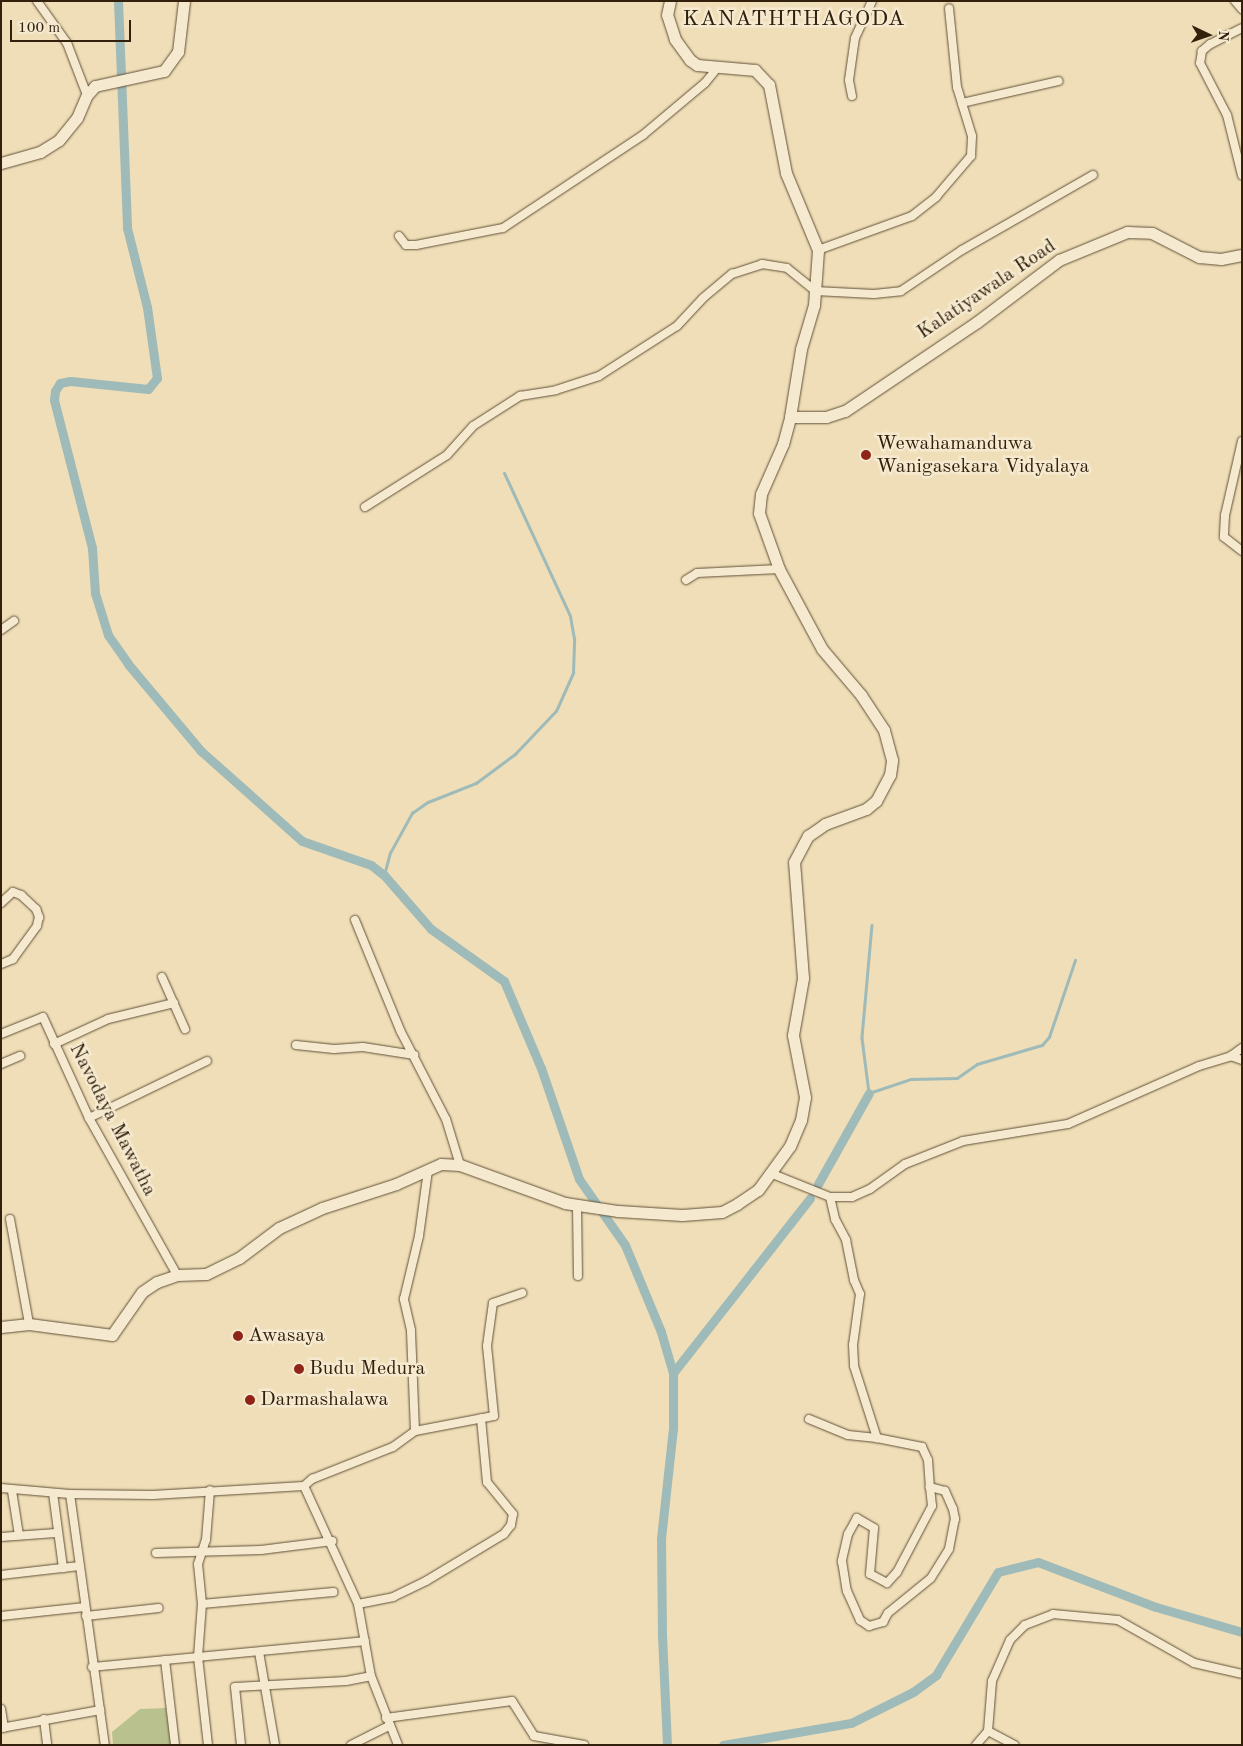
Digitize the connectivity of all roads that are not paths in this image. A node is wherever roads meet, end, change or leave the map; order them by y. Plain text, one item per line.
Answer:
1 (37, 1) edge
2 (184, 1) edge
3 (670, 1) edge
4 (872, 1) edge
5 (1235, 1) edge
6 (949, 8) dead end
7 (1242, 9) edge
8 (1242, 28) edge
9 (718, 67) junction
10 (1059, 81) dead end
11 (87, 95) junction
12 (852, 96) dead end
13 (962, 103) junction
14 (1, 163) edge
15 (1093, 175) dead end
16 (1242, 175) edge
17 (399, 236) dead end
18 (818, 250) junction
19 (1242, 255) edge
20 (816, 291) junction
21 (790, 417) junction
22 (1242, 441) edge
23 (365, 506) dead end
24 (1242, 551) edge
25 (779, 569) junction
26 (686, 580) dead end
27 (14, 621) dead end
28 (1, 630) edge
29 (1, 903) edge
30 (355, 920) dead end
31 (1, 964) edge
32 (162, 977) dead end
33 (174, 1003) junction
34 (185, 1029) dead end
35 (1, 1034) edge
36 (54, 1044) junction
37 (296, 1045) dead end
38 (1242, 1048) edge
39 (414, 1055) junction
40 (20, 1056) dead end
41 (1231, 1056) junction
42 (2, 1060) edge
43 (1242, 1060) edge
44 (207, 1061) dead end
45 (89, 1118) junction
46 (460, 1165) junction
47 (428, 1170) junction
48 (770, 1173) junction
49 (830, 1197) junction
50 (577, 1204) junction
51 (10, 1219) dead end
52 (177, 1275) junction
53 (578, 1276) dead end
54 (522, 1293) dead end
55 (29, 1324) junction
56 (1, 1327) edge
57 (481, 1418) junction
58 (809, 1419) dead end
59 (415, 1431) junction
60 (877, 1438) junction
61 (304, 1486) junction
62 (930, 1487) junction
63 (1, 1488) edge
64 (210, 1490) junction
65 (12, 1491) junction
66 (53, 1493) junction
67 (70, 1494) junction
68 (56, 1533) junction
69 (18, 1535) junction
70 (1, 1537) edge
71 (332, 1541) junction
72 (156, 1553) dead end
73 (204, 1553) junction
74 (79, 1566) junction
75 (63, 1568) junction
76 (1, 1575) edge
77 (333, 1592) dead end
78 (202, 1604) junction
79 (358, 1604) junction
80 (84, 1607) junction
81 (159, 1608) dead end
82 (1, 1616) edge
83 (86, 1616) junction
84 (365, 1641) junction
85 (258, 1652) junction
86 (198, 1657) junction
87 (165, 1660) junction
88 (92, 1667) junction
89 (1242, 1674) edge
90 (371, 1676) junction
91 (263, 1686) junction
92 (1, 1709) edge
93 (100, 1710) junction
94 (44, 1719) junction
95 (387, 1722) junction
96 (3, 1728) edge
97 (988, 1731) junction
98 (47, 1745) edge
99 (105, 1745) edge
100 (175, 1745) edge
101 (208, 1745) edge
102 (241, 1745) edge
103 (275, 1745) edge
104 (351, 1745) edge
105 (398, 1745) edge
106 (584, 1745) edge
107 (976, 1745) edge
108 (1014, 1745) edge

1 - 11 street
2 - 11 street
3 - 9 street
4 - 12 street
5 - 7 street
6 - 13 street
8 - 16 street
9 - 17 street
9 - 18 street
10 - 13 street
11 - 14 street
13 - 18 street
15 - 20 street
18 - 20 street
19 - 21 street, Kalatiyawala Road
20 - 21 street
20 - 23 street
21 - 25 street
22 - 24 street
25 - 26 street
25 - 48 street
27 - 28 street
29 - 31 street
30 - 39 street
32 - 33 street
33 - 34 street
33 - 36 street
35 - 36 street, Navodaya Mawatha
36 - 45 street, Navodaya Mawatha
37 - 39 street
38 - 41 street
39 - 46 street
40 - 42 street
41 - 43 street
41 - 49 street
44 - 45 street
45 - 52 street, Navodaya Mawatha
46 - 47 street
46 - 50 street
47 - 52 street
47 - 59 street
48 - 49 street
48 - 50 street
49 - 60 street
50 - 53 street
51 - 55 street
52 - 55 street
54 - 57 street
55 - 56 street
57 - 59 street
57 - 79 street
58 - 60 street
59 - 61 street
60 - 62 street
61 - 64 street
61 - 71 street
62 - 62 street
63 - 65 street
64 - 67 street
64 - 73 street
65 - 66 street
65 - 69 street
66 - 67 street
66 - 68 street
67 - 74 street
68 - 69 street
68 - 75 street
69 - 70 street
71 - 73 street
71 - 79 street
72 - 73 street
73 - 78 street
74 - 75 street
74 - 80 street
75 - 76 street
77 - 78 street
78 - 86 street
79 - 84 street
80 - 82 street
80 - 83 street
81 - 83 street
83 - 88 street
84 - 85 street
84 - 90 street
85 - 86 street
85 - 91 street
86 - 87 street
86 - 101 street
87 - 88 street
87 - 100 street
88 - 93 street
89 - 97 street
90 - 91 street
90 - 95 street
91 - 102 street
91 - 103 street
92 - 96 street
93 - 94 street
93 - 99 street
94 - 96 street
94 - 98 street
95 - 104 street
95 - 105 street
95 - 106 street
97 - 107 street
97 - 108 street

